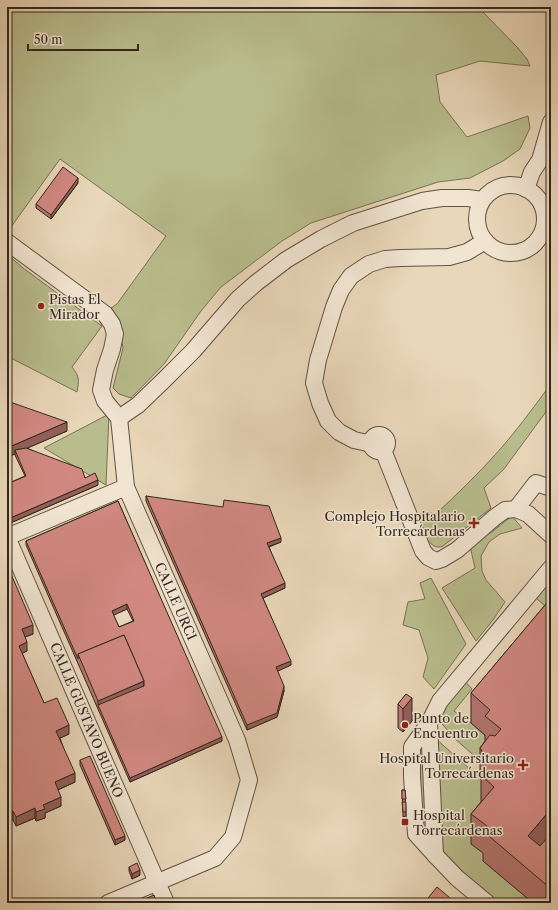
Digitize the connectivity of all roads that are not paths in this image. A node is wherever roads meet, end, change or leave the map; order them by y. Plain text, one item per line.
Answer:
1 (551, 122) edge
2 (526, 189) junction
3 (482, 200) junction
4 (546, 202) edge
5 (485, 240) junction
6 (7, 242) edge
7 (119, 418) junction
8 (126, 488) junction
9 (551, 488) edge
10 (516, 509) junction
11 (551, 535) edge
12 (7, 537) edge
13 (551, 568) edge
14 (157, 883) junction
15 (108, 903) edge
16 (166, 903) edge
17 (487, 903) edge

1 - 2 street
2 - 3 street
2 - 4 street
3 - 5 street
3 - 7 street
4 - 5 street
5 - 10 street
6 - 7 street
7 - 8 street, CALLE URCI
8 - 12 street
8 - 14 street, CALLE URCI
9 - 10 street
10 - 11 street
12 - 14 street, CALLE GUSTAVO BUENO
13 - 17 street
14 - 15 street
14 - 16 street, CALLE GUSTAVO BUENO

